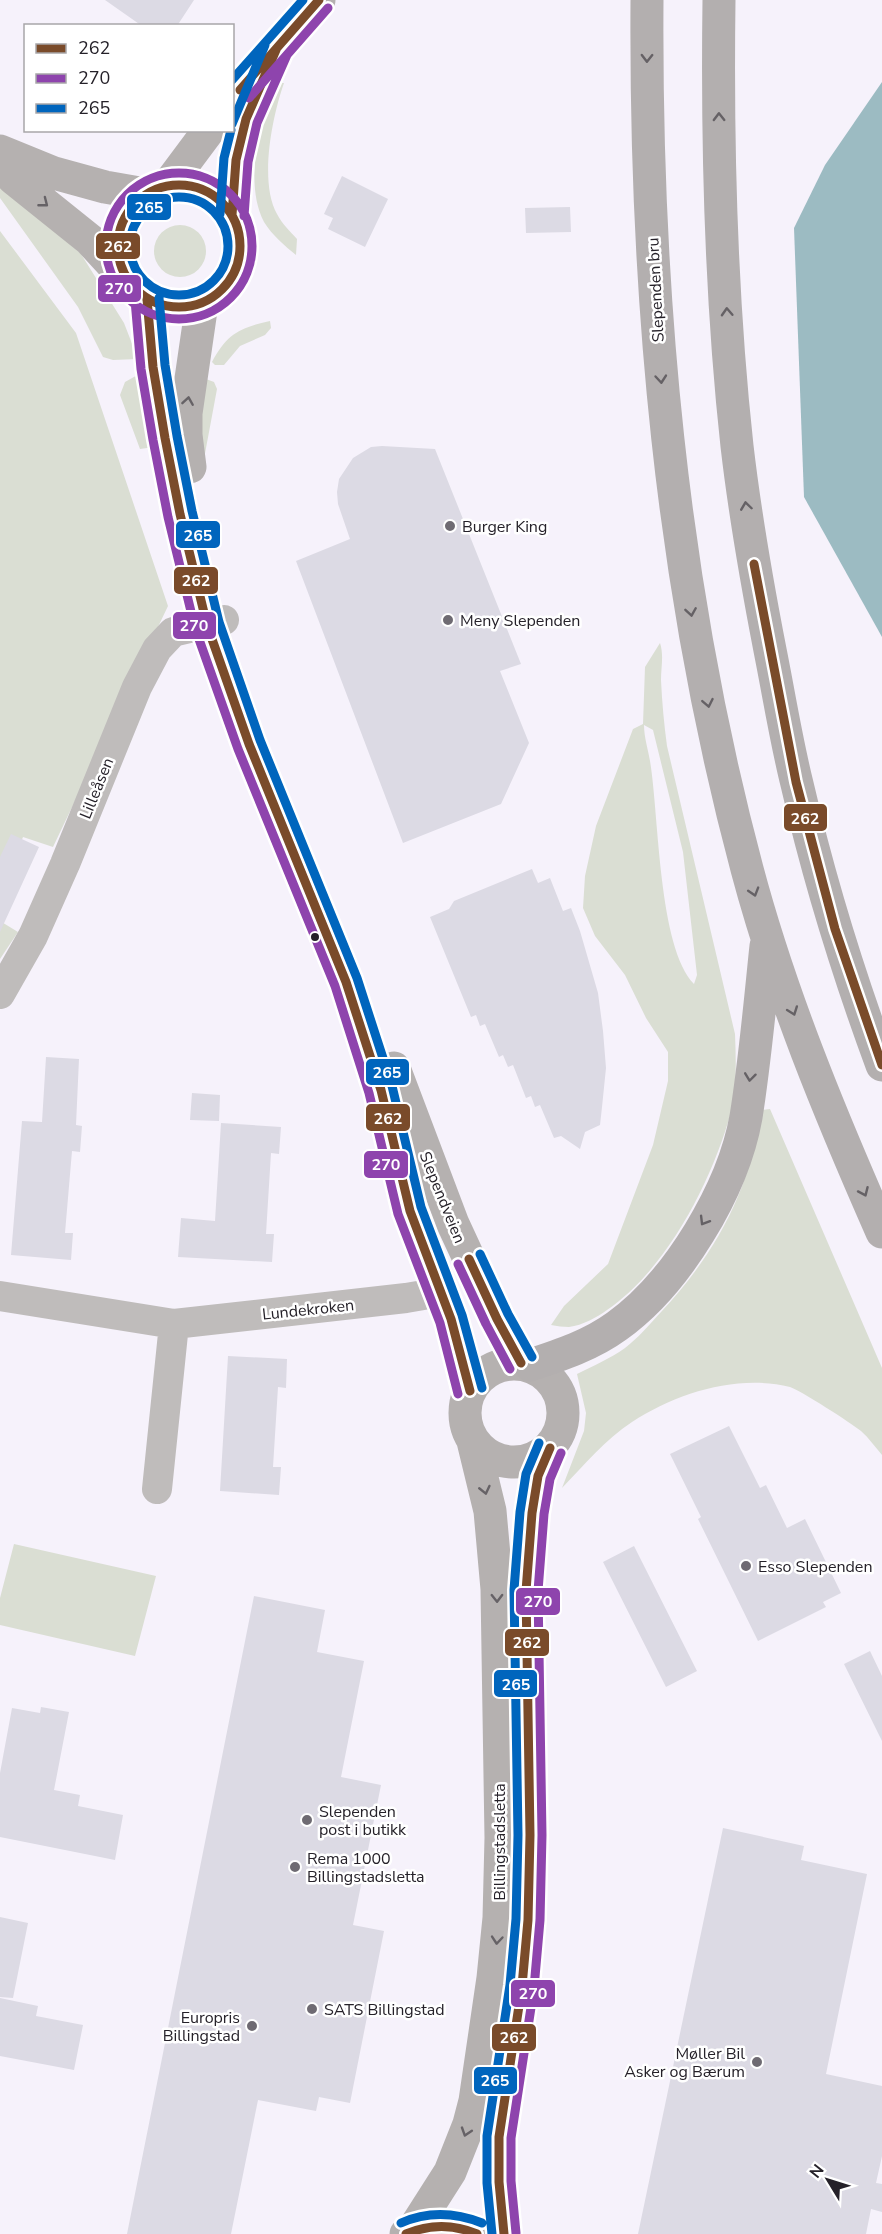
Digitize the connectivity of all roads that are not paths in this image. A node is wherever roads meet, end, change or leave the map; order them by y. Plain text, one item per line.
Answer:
1 (319, 0) edge
2 (647, 0) edge
3 (719, 0) edge
4 (276, 50) junction
5 (234, 96) edge
6 (206, 132) edge
7 (0, 151) edge
8 (0, 164) edge
9 (157, 189) junction
10 (232, 214) junction
11 (137, 289) junction
12 (202, 303) junction
13 (215, 622) junction
14 (767, 935) junction
15 (0, 994) edge
16 (882, 1065) edge
17 (882, 1232) edge
18 (441, 1292) junction
19 (0, 1296) edge
20 (174, 1324) junction
21 (526, 1364) junction
22 (470, 1391) junction
23 (473, 1440) junction
24 (550, 1448) junction
25 (157, 1489) dead end
26 (410, 2232) edge
27 (477, 2234) edge
28 (504, 2234) edge

1 - 4 main road
2 -> 14 highway, Slependen bru
16 -> 3 highway
4 - 5 main road
4 - 10 main road
6 - 9 main road
7 - 9 main road
8 -> 11 main road
9 - 10 main road
9 - 11 main road
10 - 12 main road
11 - 12 main road
11 - 13 main road, Slependveien
13 -> 12 main road, Slependveien
13 - 15 street, Lilleåsen
13 - 18 main road, Slependveien
13 - 21 main road, Slependveien
14 -> 17 highway, Slependen bru
14 -> 21 highway
18 - 20 street, Lundekroken
18 - 22 main road, Slependveien
19 - 20 street, Lundekroken
20 - 25 street
21 - 22 main road
21 - 24 main road
22 - 23 main road
23 - 24 main road
23 -> 26 main road, Billingstadsletta
24 - 28 main road, Billingstadsletta
26 - 27 main road

